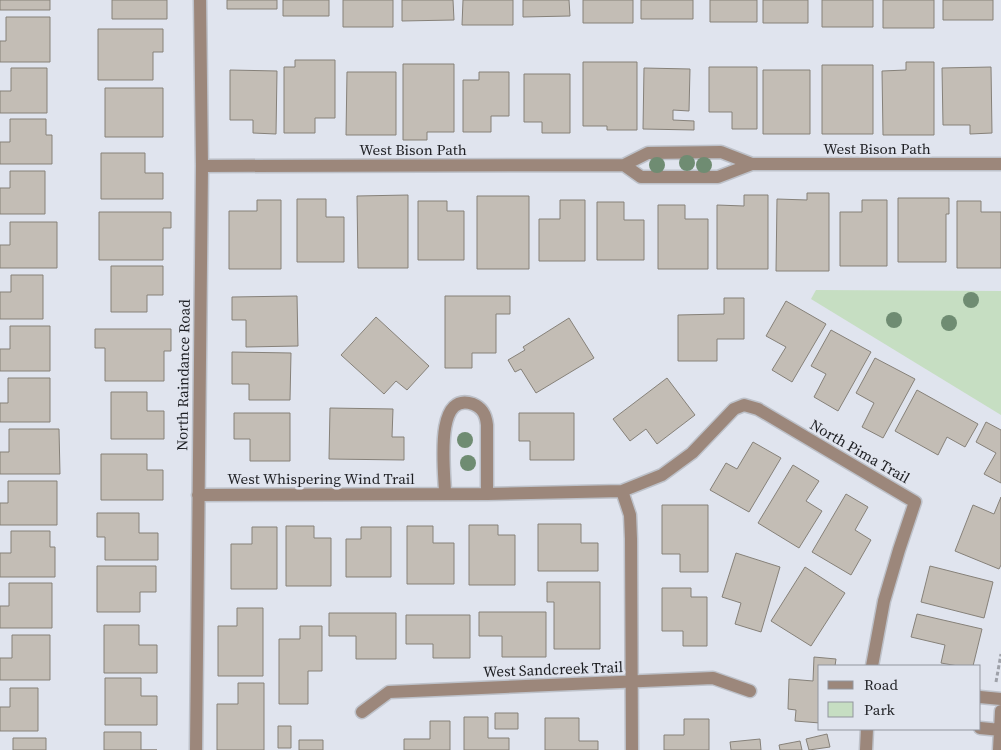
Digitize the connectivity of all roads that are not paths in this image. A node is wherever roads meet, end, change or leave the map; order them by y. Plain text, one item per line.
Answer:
1 (200, 0) edge
2 (752, 164) junction
3 (1001, 164) edge
4 (624, 165) junction
5 (202, 166) junction
6 (744, 405) joint
7 (622, 491) junction
8 (445, 494) junction
9 (487, 494) junction
10 (198, 496) junction
11 (872, 665) edge
12 (633, 682) junction
13 (750, 691) dead end
14 (981, 697) edge
15 (1001, 699) edge
16 (1001, 711) edge
17 (362, 712) dead end
18 (981, 728) edge
19 (867, 730) edge
20 (1000, 730) edge
21 (196, 750) edge
22 (632, 750) edge
23 (866, 750) edge
24 (999, 750) edge

1 - 5 street, North Raindance Road
2 - 3 street, West Bison Path
2 - 4 street, West Bison Path
2 - 4 street, West Bison Path
4 - 5 street, West Bison Path
5 - 10 street, North Raindance Road
6 - 7 street, West Whispering Wind Trail
6 - 11 street, North Pima Trail
7 - 9 street, West Whispering Wind Trail
7 - 12 street
8 - 9 street, West Whispering Wind Trail
8 - 9 street
8 - 10 street, West Whispering Wind Trail
10 - 21 street, North Raindance Road
12 - 13 street, West Sandcreek Trail
12 - 17 street, West Sandcreek Trail
12 - 22 street
14 - 15 street
16 - 20 street
18 - 20 street
19 - 23 street
20 - 24 street

